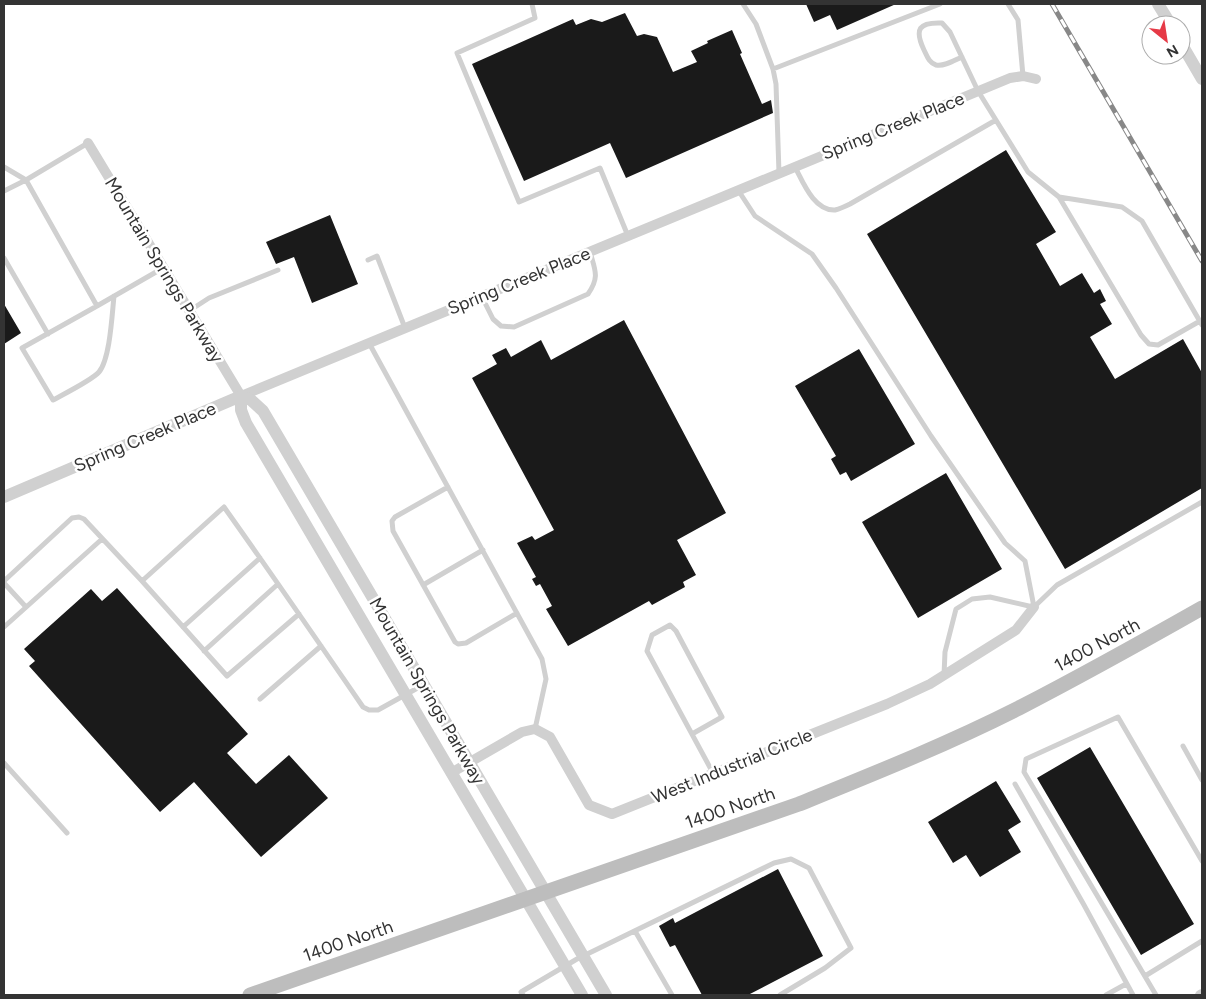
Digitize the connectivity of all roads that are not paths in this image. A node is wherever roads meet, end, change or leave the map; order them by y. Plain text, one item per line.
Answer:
1 (532, 4) edge
2 (742, 4) edge
3 (940, 4) edge
4 (1008, 4) edge
5 (1158, 4) edge
6 (1164, 15) edge
7 (962, 57) junction
8 (1191, 60) edge
9 (773, 69) junction
10 (1022, 76) junction
11 (1036, 79) dead end
12 (1202, 79) edge
13 (978, 91) junction
14 (996, 120) junction
15 (88, 143) joint
16 (4, 167) edge
17 (795, 167) junction
18 (780, 173) junction
19 (26, 180) junction
20 (738, 190) junction
21 (4, 191) edge
22 (1059, 197) junction
23 (628, 236) junction
24 (590, 252) junction
25 (4, 258) edge
26 (368, 260) dead end
27 (163, 268) junction
28 (278, 270) dead end
29 (114, 296) junction
30 (482, 296) junction
31 (97, 306) junction
32 (189, 311) junction
33 (1201, 323) edge
34 (405, 328) junction
35 (48, 334) junction
36 (369, 343) junction
37 (241, 396) junction
38 (448, 487) junction
39 (4, 497) edge
40 (1202, 502) edge
41 (102, 538) junction
42 (483, 550) junction
43 (260, 558) junction
44 (142, 581) junction
45 (4, 582) edge
46 (278, 584) junction
47 (423, 584) junction
48 (26, 607) junction
49 (1034, 607) junction
50 (1202, 608) edge
51 (517, 613) junction
52 (299, 614) junction
53 (4, 627) edge
54 (183, 627) junction
55 (321, 646) junction
56 (204, 651) junction
57 (944, 675) junction
58 (423, 684) junction
59 (405, 695) junction
60 (260, 699) dead end
61 (535, 729) junction
62 (692, 734) junction
63 (1183, 746) dead end
64 (469, 762) junction
65 (4, 763) edge
66 (451, 773) junction
67 (714, 773) junction
68 (1202, 780) edge
69 (1014, 784) dead end
70 (67, 833) dead end
71 (1202, 861) edge
72 (546, 893) junction
73 (526, 900) junction
74 (635, 931) junction
75 (1202, 941) edge
76 (583, 956) junction
77 (565, 966) junction
78 (1145, 976) junction
79 (1126, 984) junction
80 (250, 995) edge
81 (523, 995) edge
82 (582, 995) edge
83 (606, 995) edge
84 (672, 995) edge
85 (780, 995) edge
86 (1106, 995) edge
87 (1132, 995) edge
88 (1156, 995) edge

1 - 23 lane
2 - 9 lane
3 - 9 lane
4 - 10 lane
5 - 6 street
7 - 7 lane
7 - 13 lane
8 - 12 street
9 - 18 lane
10 - 11 street, Spring Creek Place
10 - 13 street, Spring Creek Place
13 - 14 lane
13 - 17 street, Spring Creek Place
14 - 17 lane
14 - 22 lane
15 - 19 lane
15 - 27 street, Mountain Springs Parkway
16 - 19 lane
17 - 18 street, Spring Creek Place
18 - 20 street, Spring Creek Place
19 - 21 lane
19 - 31 lane
20 - 23 street, Spring Creek Place
20 - 49 lane
22 - 33 lane
22 - 33 lane
23 - 24 street, Spring Creek Place
24 - 30 street, Spring Creek Place
24 - 30 lane
25 - 35 lane
26 - 34 lane
27 - 29 lane
27 - 32 street, Mountain Springs Parkway
28 - 32 lane
29 - 31 lane
29 - 35 lane
30 - 34 street, Spring Creek Place
31 - 35 lane
32 - 37 street, Mountain Springs Parkway
34 - 36 street, Spring Creek Place
36 - 37 street, Spring Creek Place
36 - 38 lane
37 - 39 street, Spring Creek Place
37 - 58 street, Mountain Springs Parkway
37 - 59 street, Mountain Springs Parkway
38 - 42 lane
38 - 47 lane
40 - 49 lane
41 - 44 lane
41 - 45 lane
41 - 48 lane
42 - 47 lane
42 - 51 lane
43 - 44 lane
43 - 46 lane
43 - 54 lane
44 - 54 lane
45 - 48 lane
46 - 52 lane
46 - 56 lane
47 - 51 lane
48 - 53 lane
49 - 57 street, West Industrial Circle
49 - 57 lane
50 - 72 main road, 1400 North
51 - 61 lane
52 - 55 lane
52 - 56 lane
54 - 56 lane
55 - 59 lane
55 - 60 lane
57 - 67 street, West Industrial Circle
58 - 59 lane
58 - 64 street, Mountain Springs Parkway
59 - 66 street, Mountain Springs Parkway
61 - 64 street
61 - 67 street, West Industrial Circle
62 - 62 lane
62 - 67 lane
63 - 68 lane
64 - 66 street
64 - 72 street, Mountain Springs Parkway
65 - 70 lane
66 - 73 street, Mountain Springs Parkway
69 - 79 lane
71 - 78 lane
72 - 73 main road, 1400 North
72 - 76 street, Mountain Springs Parkway
73 - 77 street, Mountain Springs Parkway
73 - 80 main road, 1400 North
74 - 76 lane
74 - 84 lane
74 - 85 lane
75 - 78 lane
76 - 77 lane
76 - 83 street, Mountain Springs Parkway
77 - 81 lane
77 - 82 street, Mountain Springs Parkway
78 - 88 lane
79 - 86 lane
79 - 87 lane

